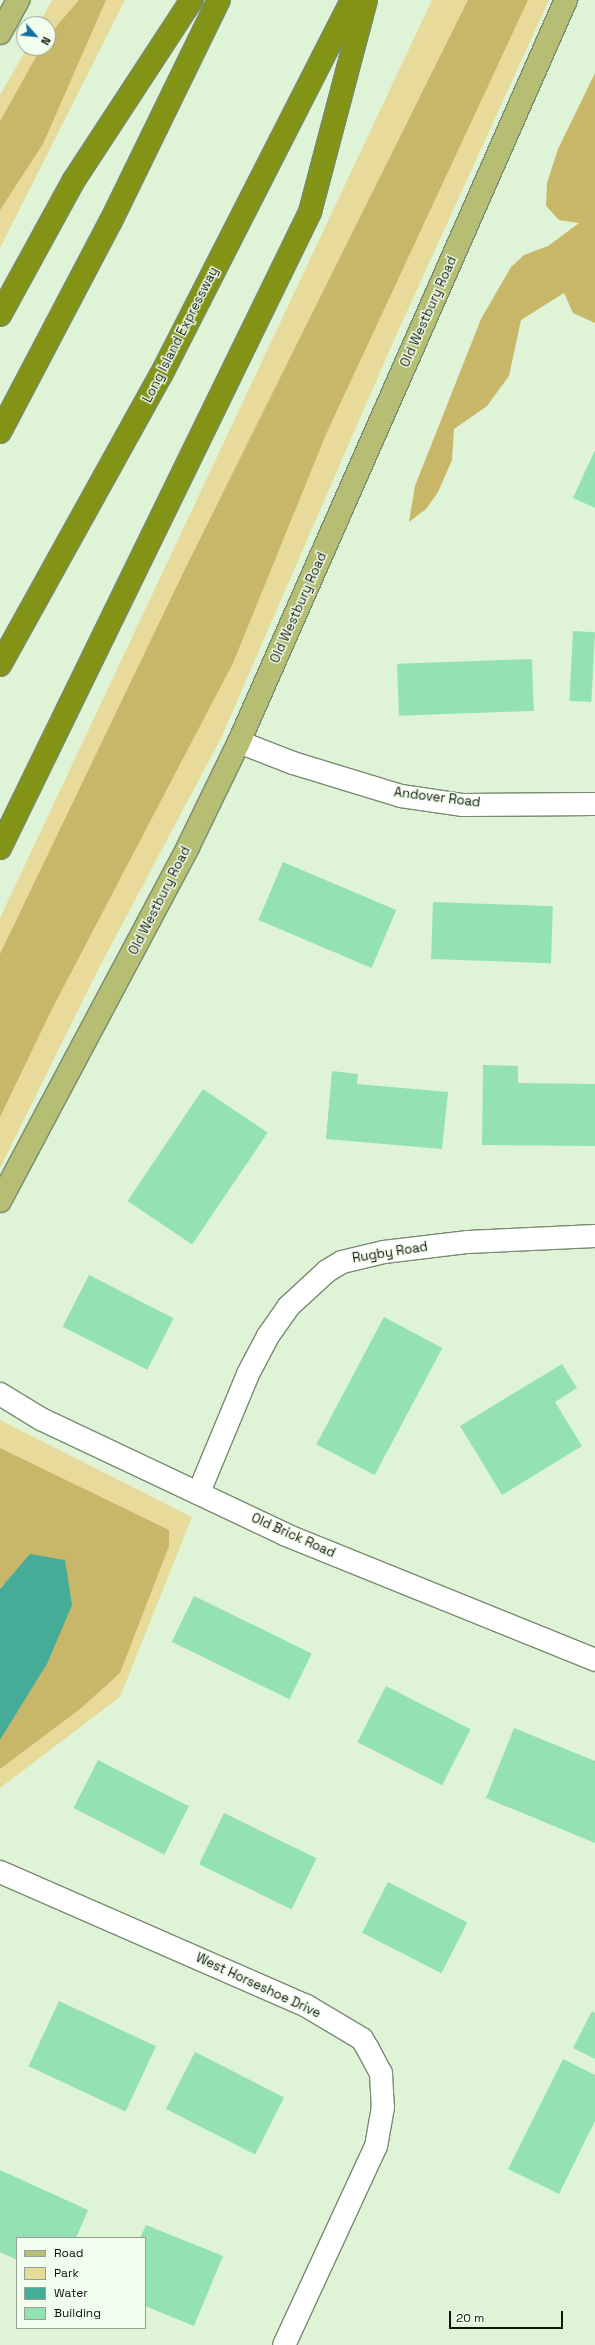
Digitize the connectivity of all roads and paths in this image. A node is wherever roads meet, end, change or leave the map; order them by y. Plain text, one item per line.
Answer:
1 (18, 0) edge
2 (192, 0) edge
3 (219, 0) edge
4 (352, 0) edge
5 (366, 0) edge
6 (566, 0) edge
7 (0, 33) edge
8 (0, 315) edge
9 (0, 432) edge
10 (0, 665) edge
11 (239, 742) junction
12 (595, 804) edge
13 (0, 848) edge
14 (0, 1201) edge
15 (595, 1236) edge
16 (0, 1394) edge
17 (199, 1492) junction
18 (595, 1660) edge
19 (0, 1872) edge
20 (284, 2345) edge

1 - 7 main road
2 - 8 highway
3 - 9 highway
4 - 10 highway, Long Island Expressway
5 - 13 highway
6 - 11 main road, Old Westbury Road
11 - 12 street, Andover Road
11 - 14 main road, Old Westbury Road
15 - 17 street, Rugby Road
16 - 17 street, Old Brick Road
17 - 18 street, Old Brick Road
19 - 20 street, West Horseshoe Drive

